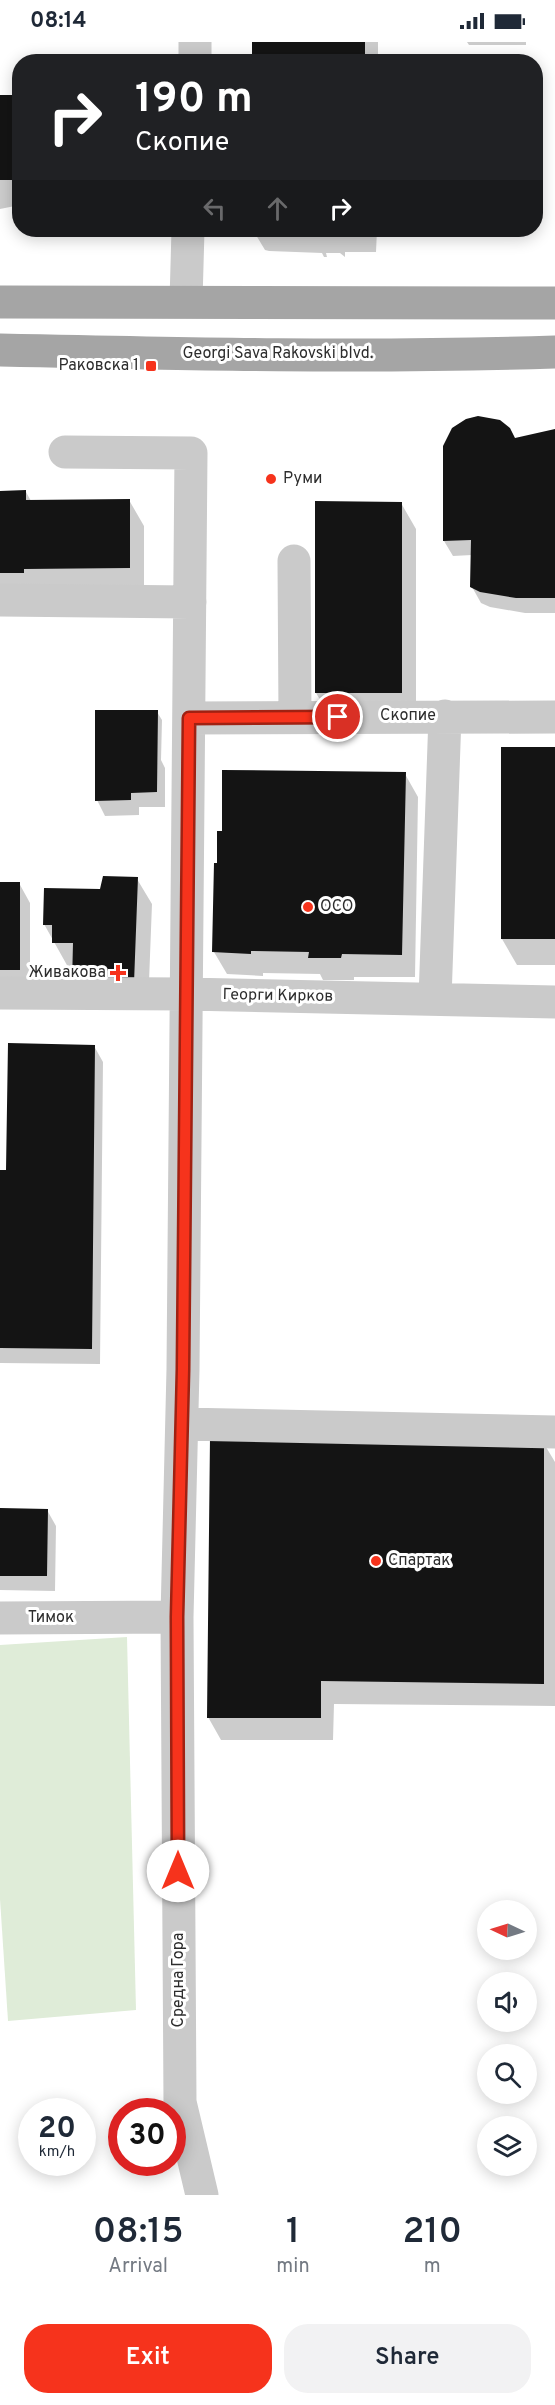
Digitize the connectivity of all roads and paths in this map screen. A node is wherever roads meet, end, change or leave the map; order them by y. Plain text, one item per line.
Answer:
1 (188, 237) edge
2 (186, 301) junction
3 (0, 302) edge
4 (555, 303) edge
5 (0, 350) edge
6 (555, 352) edge
7 (65, 452) dead end
8 (294, 561) dead end
9 (0, 600) edge
10 (190, 602) junction
11 (445, 716) junction
12 (295, 717) junction
13 (555, 717) edge
14 (189, 718) junction
15 (0, 993) edge
16 (186, 994) junction
17 (435, 999) junction
18 (555, 1002) edge
19 (182, 1424) junction
20 (555, 1432) edge
21 (177, 1617) junction
22 (0, 1618) edge
23 (202, 2195) edge

1 - 2 street
2 - 3 main road
2 - 4 main road
5 - 6 main road, Georgi Sava Rakovski blvd.
7 - 10 street, Средна Гора
8 - 12 street
9 - 10 street
10 - 14 street, Средна Гора
11 - 12 street, Скопие
11 - 13 street, Скопие
11 - 17 street
12 - 14 street, Скопие
14 - 16 street, Средна Гора
15 - 16 street, Георги Кирков
16 - 17 street, Георги Кирков
16 - 19 street, Средна Гора
17 - 18 street, Георги Кирков
19 - 20 street
19 - 21 street, Средна Гора
21 - 22 street, Тимок
21 - 23 street, Средна Гора

